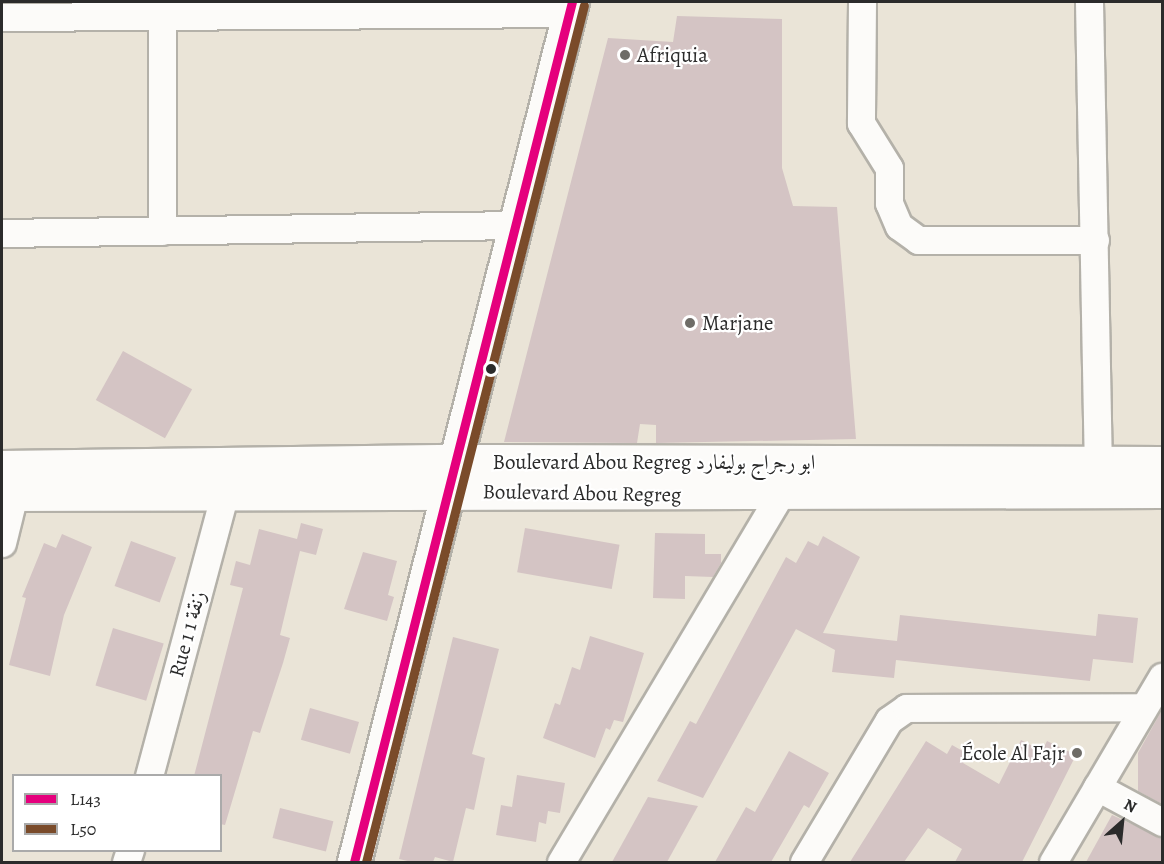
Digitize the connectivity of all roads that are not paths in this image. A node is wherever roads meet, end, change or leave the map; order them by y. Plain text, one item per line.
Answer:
1 (862, 2) edge
2 (1089, 2) edge
3 (571, 7) edge
4 (162, 16) junction
5 (2, 17) edge
6 (516, 225) junction
7 (162, 231) junction
8 (2, 233) edge
9 (1095, 240) junction
10 (837, 462) junction
11 (1098, 463) junction
12 (1162, 463) edge
13 (452, 476) junction
14 (10, 480) edge
15 (1162, 491) edge
16 (225, 493) junction
17 (832, 494) junction
18 (780, 495) junction
19 (2, 543) edge
20 (1162, 677) edge
21 (1142, 707) junction
22 (151, 774) edge
23 (1097, 787) junction
24 (1162, 822) edge
25 (354, 862) edge
26 (561, 862) edge
27 (804, 862) edge
28 (1053, 862) edge

1 - 9 street
2 - 9 street
3 - 4 street
3 - 6 main road
4 - 5 street
4 - 7 street
6 - 7 street
6 - 13 main road
7 - 8 street
9 - 11 street
10 - 11 main road, Boulevard Abou Regreg ابو رجراج بوليفارد
10 - 13 main road, Boulevard Abou Regreg ابو رجراج بوليفارد
10 - 17 main road
11 - 12 main road, Boulevard Abou Regreg ابو رجراج بوليفارد
13 - 14 main road, Boulevard Abou Regreg ابو رجراج بوليفارد
13 - 16 main road, Boulevard Abou Regreg
13 - 18 main road, Boulevard Abou Regreg
13 - 25 main road
14 - 16 main road, Boulevard Abou Regreg
14 - 19 street
15 - 17 main road, Boulevard Abou Regreg
16 - 22 street, Rue 1 زنقة 1
17 - 18 main road, Boulevard Abou Regreg
18 - 26 street
20 - 21 street
21 - 23 street
21 - 27 street
23 - 24 street
23 - 28 street

